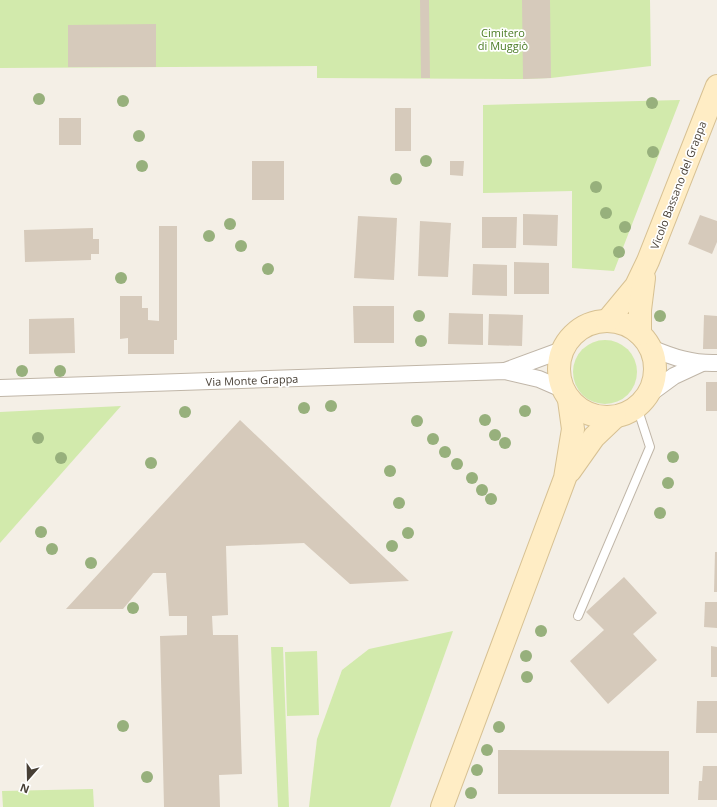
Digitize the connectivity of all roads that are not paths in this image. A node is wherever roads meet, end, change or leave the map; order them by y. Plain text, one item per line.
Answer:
1 (717, 86) edge
2 (648, 261) junction
3 (607, 321) junction
4 (645, 341) junction
5 (562, 350) junction
6 (710, 363) edge
7 (505, 371) junction
8 (0, 388) edge
9 (566, 394) junction
10 (642, 401) junction
11 (615, 417) junction
12 (565, 478) junction
13 (578, 616) dead end
14 (442, 807) edge

1 - 2 main road, Vicolo Bassano del Grappa
2 - 3 main road
2 - 4 main road
3 - 4 main road
3 - 5 main road
4 - 6 street
4 - 10 main road
5 - 7 street, Via Monte Grappa
5 - 9 main road
6 - 10 street
7 - 8 street, Via Monte Grappa
7 - 9 street, Via Monte Grappa
9 - 11 main road
9 - 12 main road
10 - 11 main road
10 - 13 lane
11 - 12 main road
12 - 14 main road

